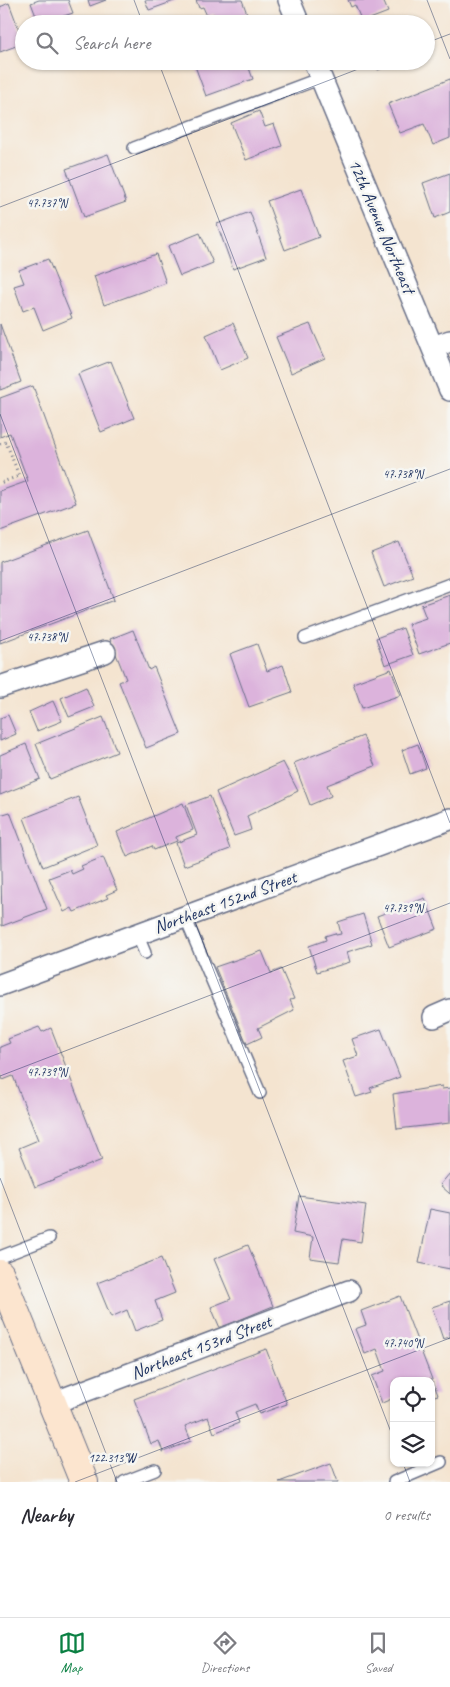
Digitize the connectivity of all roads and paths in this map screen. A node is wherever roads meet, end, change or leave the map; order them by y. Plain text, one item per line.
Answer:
1 (289, 0) edge
2 (295, 15) edge
3 (317, 70) edge
4 (134, 148) dead end
5 (442, 344) edge
6 (450, 390) edge
7 (0, 444) edge
8 (0, 483) edge
9 (450, 584) edge
10 (305, 638) dead end
11 (105, 652) dead end
12 (0, 688) edge
13 (450, 820) edge
14 (185, 917) junction
15 (0, 985) edge
16 (260, 1093) dead end
17 (49, 1238) dead end
18 (0, 1257) edge
19 (0, 1274) edge
20 (349, 1291) dead end
21 (53, 1403) junction
22 (441, 1462) dead end
23 (155, 1470) dead end
24 (84, 1482) edge
25 (124, 1482) edge
26 (394, 1482) edge

1 - 2 street
3 - 4 lane
3 - 5 street, 12th Avenue Northeast
5 - 6 street, 12th Avenue Northeast
7 - 8 path
9 - 10 lane
11 - 12 street
13 - 14 street, Northeast 152nd Street
14 - 15 street, Northeast 152nd Street
14 - 16 lane
17 - 18 lane
19 - 21 main road
20 - 21 street, Northeast 153rd Street
21 - 24 main road
22 - 26 lane
23 - 25 lane

